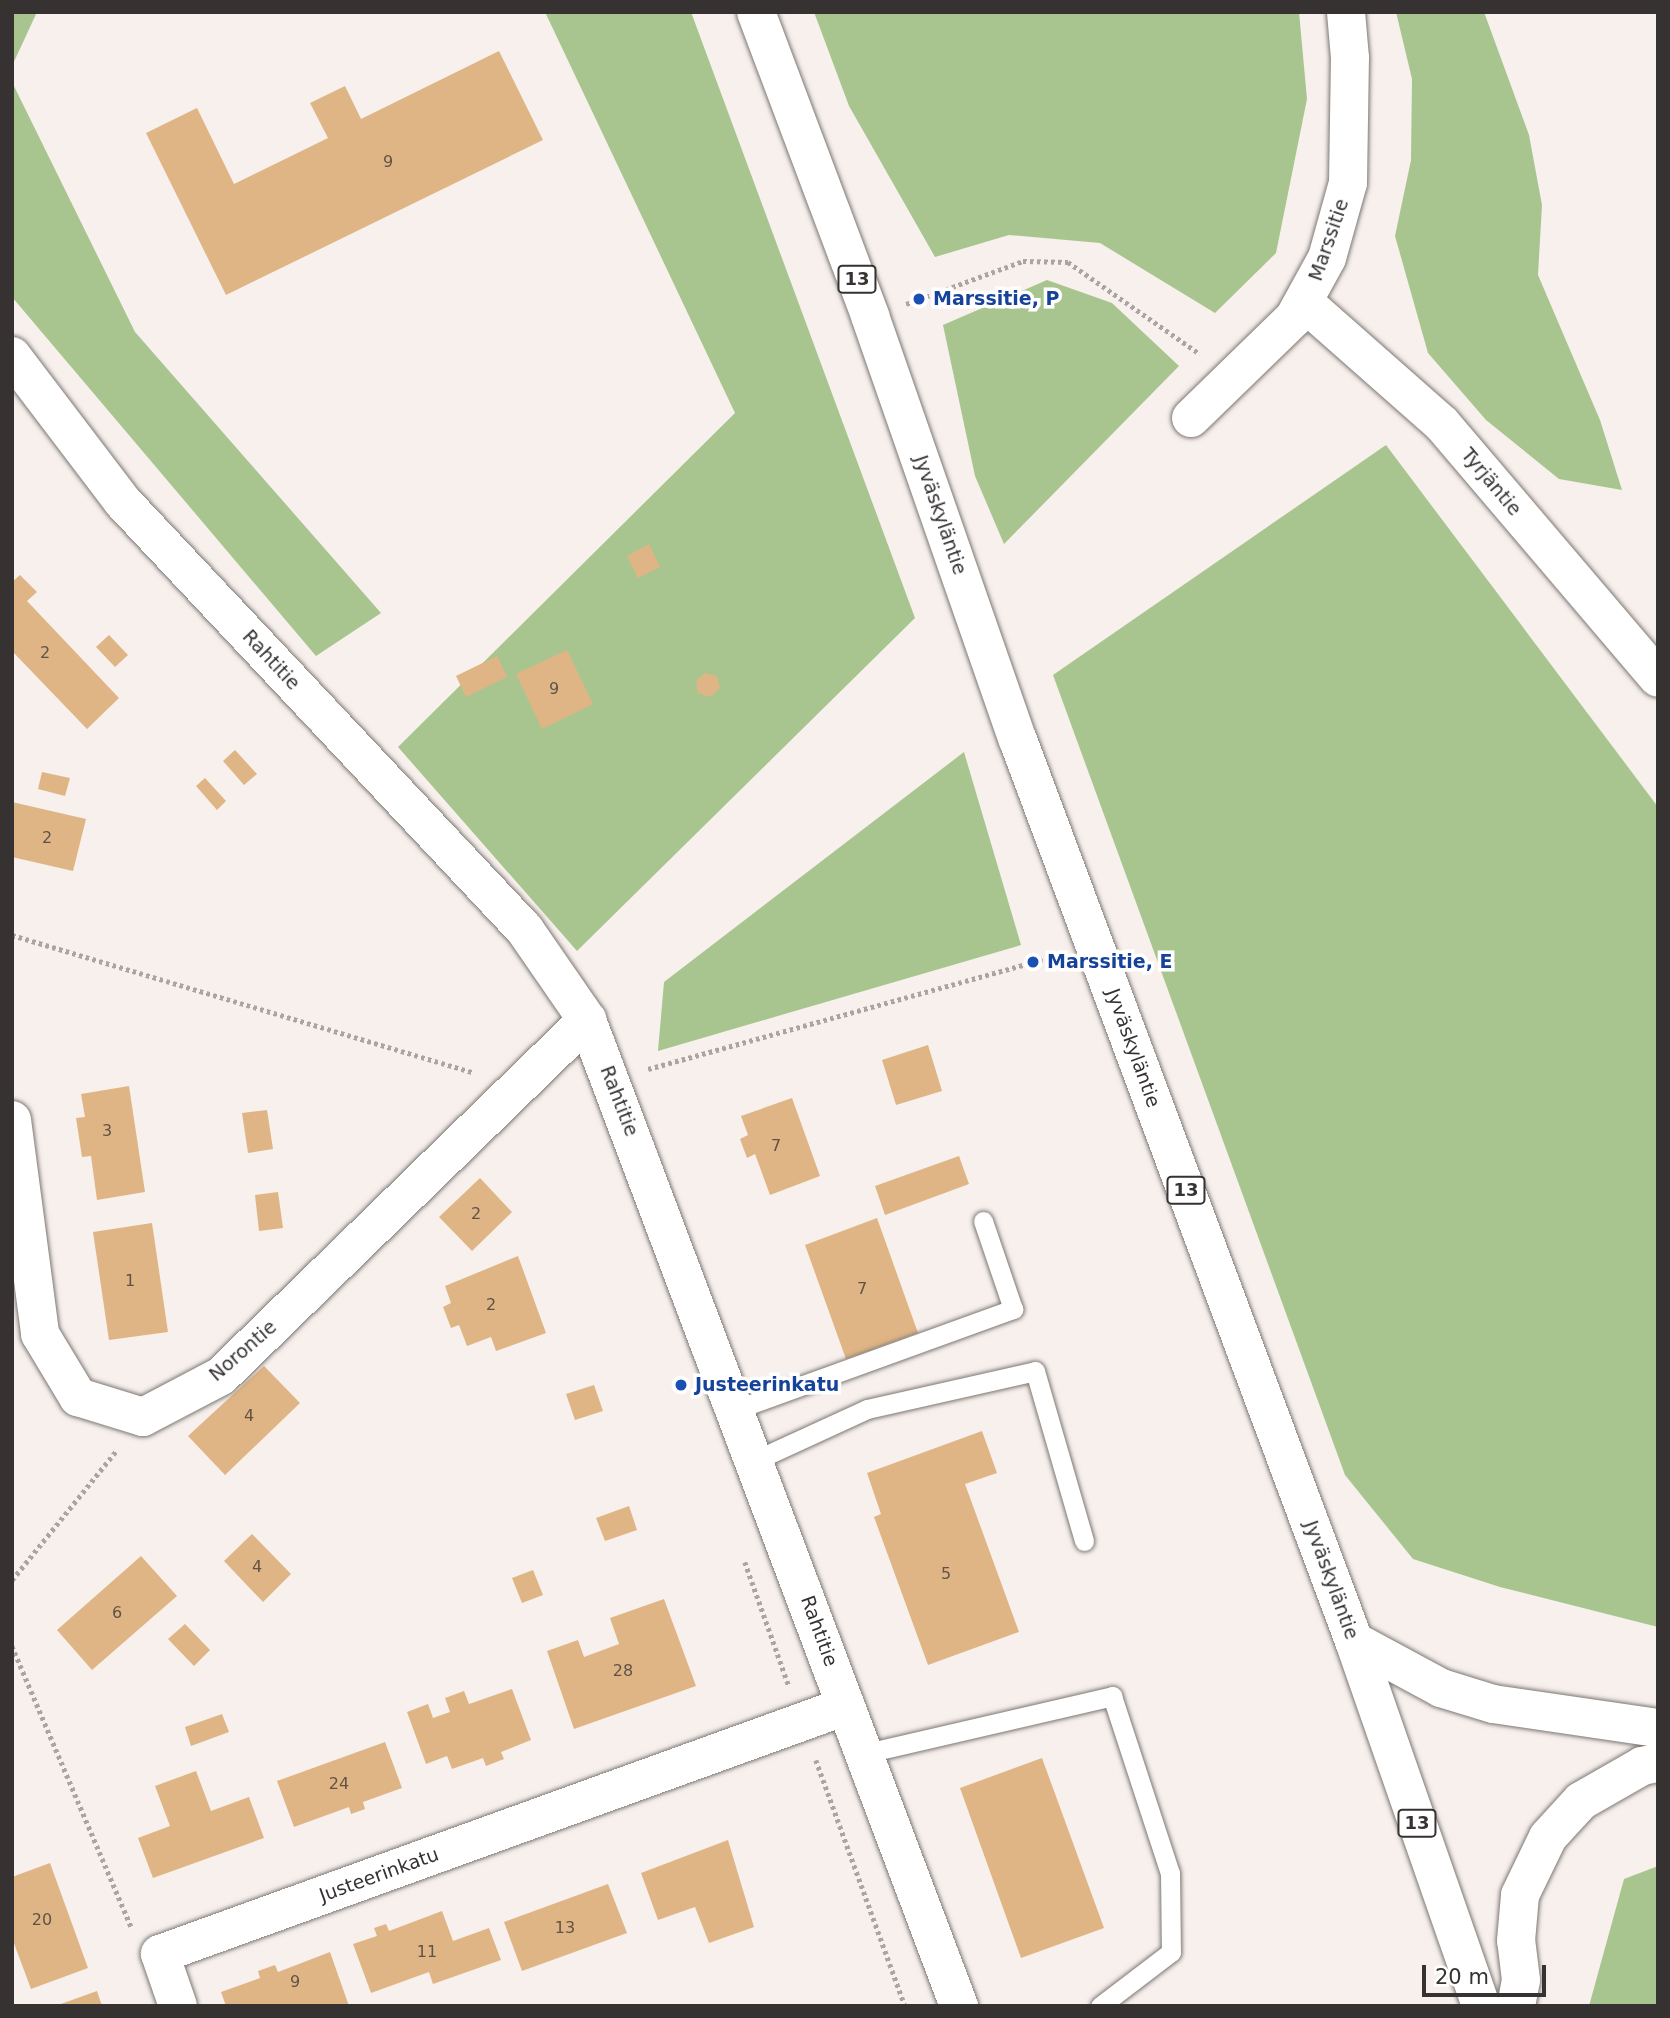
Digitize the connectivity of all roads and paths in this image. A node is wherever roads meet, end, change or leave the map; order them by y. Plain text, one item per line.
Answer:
1 (756, 12) edge
2 (1346, 12) edge
3 (1306, 304) junction
4 (870, 316) junction
5 (12, 356) edge
6 (1235, 379) junction
7 (1191, 418) dead end
8 (1658, 678) edge
9 (12, 935) edge
10 (1095, 944) junction
11 (587, 1020) junction
12 (474, 1073) dead end
13 (611, 1080) junction
14 (12, 1120) edge
15 (983, 1221) dead end
16 (737, 1409) junction
17 (143, 1417) junction
18 (756, 1460) junction
19 (1084, 1541) dead end
20 (12, 1580) edge
21 (1354, 1641) junction
22 (12, 1646) edge
23 (846, 1706) junction
24 (1658, 1728) edge
25 (866, 1753) junction
26 (1658, 1763) edge
27 (160, 1954) junction
28 (177, 2006) edge
29 (959, 2006) edge
30 (1100, 2006) edge
31 (1481, 2006) edge
32 (1516, 2006) edge

1 - 4 main road, Jyväskyläntie / 13
2 - 3 main road, Marssitie
3 - 6 main road, Marssitie
3 - 8 main road, Tyrjäntie
4 - 6 path
4 - 10 main road, Jyväskyläntie / 13
5 - 11 main road, Rahtitie
6 - 7 main road, Marssitie
9 - 12 path
10 - 13 path
10 - 21 main road, Jyväskyläntie / 13
11 - 13 main road, Rahtitie
11 - 17 main road, Norontie
13 - 16 main road, Rahtitie
14 - 17 main road
15 - 16 lane
16 - 18 main road, Rahtitie
17 - 20 path
18 - 19 lane
18 - 23 main road, Rahtitie
21 - 24 main road
21 - 31 main road, Jyväskyläntie / 13
22 - 27 path
23 - 25 main road, Rahtitie
23 - 27 main road, Justeerinkatu
25 - 29 main road, Rahtitie
25 - 30 lane
26 - 32 main road
27 - 28 main road

